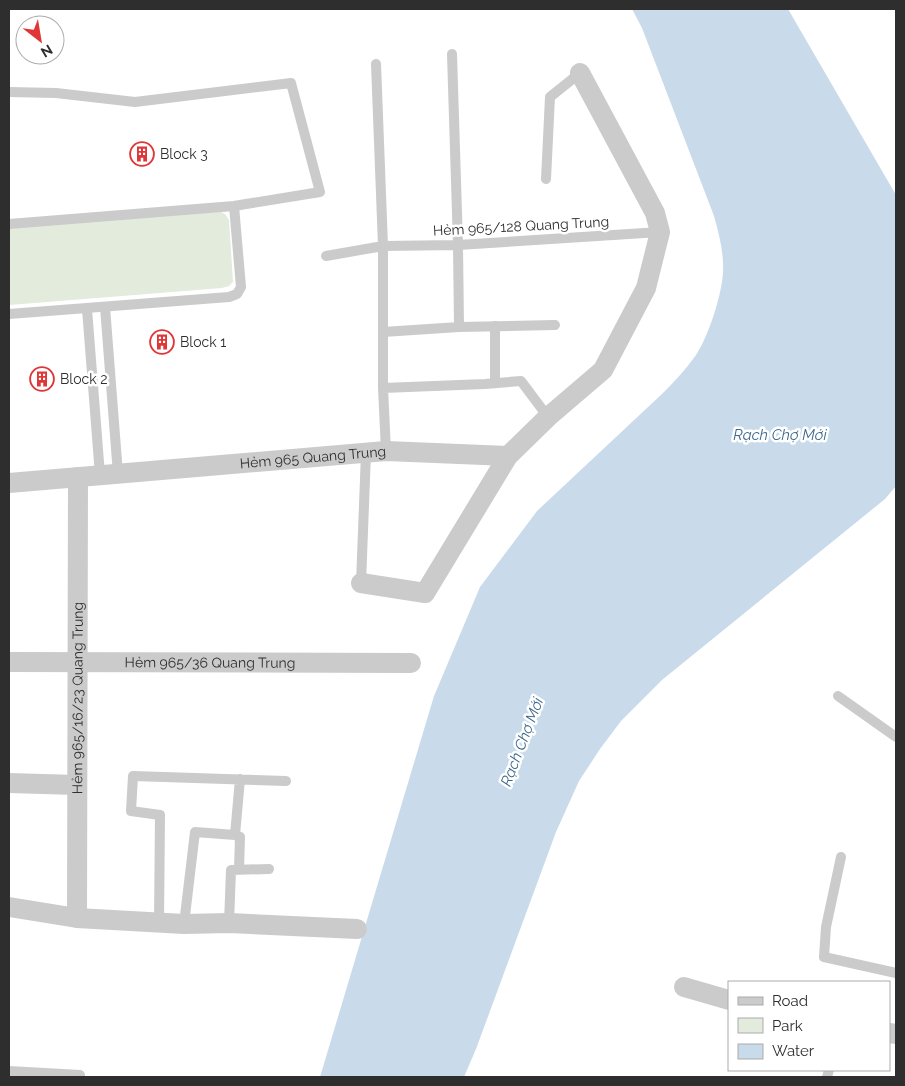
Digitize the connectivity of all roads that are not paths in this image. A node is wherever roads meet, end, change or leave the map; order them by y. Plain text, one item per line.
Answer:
1 (452, 54) dead end
2 (376, 64) dead end
3 (580, 73) joint
4 (9, 92) edge
5 (546, 179) dead end
6 (234, 206) junction
7 (9, 224) edge
8 (660, 232) junction
9 (458, 245) junction
10 (383, 246) junction
11 (326, 256) dead end
12 (105, 307) junction
13 (87, 309) junction
14 (9, 314) edge
15 (555, 325) dead end
16 (495, 326) junction
17 (459, 327) junction
18 (383, 332) junction
19 (495, 383) junction
20 (383, 388) junction
21 (548, 417) junction
22 (386, 451) junction
23 (366, 453) junction
24 (508, 456) junction
25 (109, 475) junction
26 (78, 477) junction
27 (9, 483) edge
28 (361, 583) joint
29 (9, 662) edge
30 (77, 662) junction
31 (411, 663) dead end
32 (838, 696) dead end
33 (896, 737) edge
34 (240, 779) junction
35 (286, 781) dead end
36 (9, 783) edge
37 (77, 785) junction
38 (235, 836) junction
39 (841, 857) dead end
40 (269, 868) dead end
41 (239, 870) junction
42 (9, 907) edge
43 (77, 918) junction
44 (159, 922) junction
45 (229, 923) junction
46 (184, 924) junction
47 (357, 929) dead end
48 (896, 973) edge
49 (684, 988) dead end
50 (728, 1000) edge
51 (9, 1070) edge
52 (80, 1076) dead end

1 - 9 lane
2 - 10 lane, Hẻm 965 Quang Trung
3 - 5 lane
3 - 8 street
4 - 6 lane
6 - 7 lane
6 - 12 lane
8 - 9 lane, Hẻm 965/128 Quang Trung
8 - 21 street
9 - 10 lane, Hẻm 965/128 Quang Trung
9 - 17 lane
10 - 11 lane
10 - 18 lane, Hẻm 965 Quang Trung
12 - 13 lane
12 - 25 lane
13 - 14 lane
13 - 25 lane
15 - 16 lane
16 - 17 lane
16 - 19 lane
17 - 18 lane
18 - 20 lane, Hẻm 965 Quang Trung
19 - 20 lane
19 - 21 lane
20 - 22 lane, Hẻm 965 Quang Trung
21 - 24 street
22 - 23 street, Hẻm 965 Quang Trung
22 - 24 street
23 - 25 street, Hẻm 965 Quang Trung
23 - 28 lane
24 - 28 street
25 - 26 street, Hẻm 965 Quang Trung
26 - 27 street, Hẻm 965 Quang Trung
26 - 30 street, Hẻm 965/16/23 Quang Trung
29 - 30 street, Hẻm 965/36 Quang Trung
30 - 31 street, Hẻm 965/36 Quang Trung
30 - 37 street, Hẻm 965/16/23 Quang Trung
32 - 33 lane
34 - 35 lane
34 - 38 lane
34 - 44 lane
36 - 37 street
37 - 43 street, Hẻm 965/16/23 Quang Trung
38 - 41 lane
38 - 46 lane
39 - 48 lane
40 - 41 lane
41 - 45 lane
42 - 43 street
43 - 44 street
44 - 46 street
45 - 46 street
45 - 47 street
49 - 50 street
51 - 52 lane

